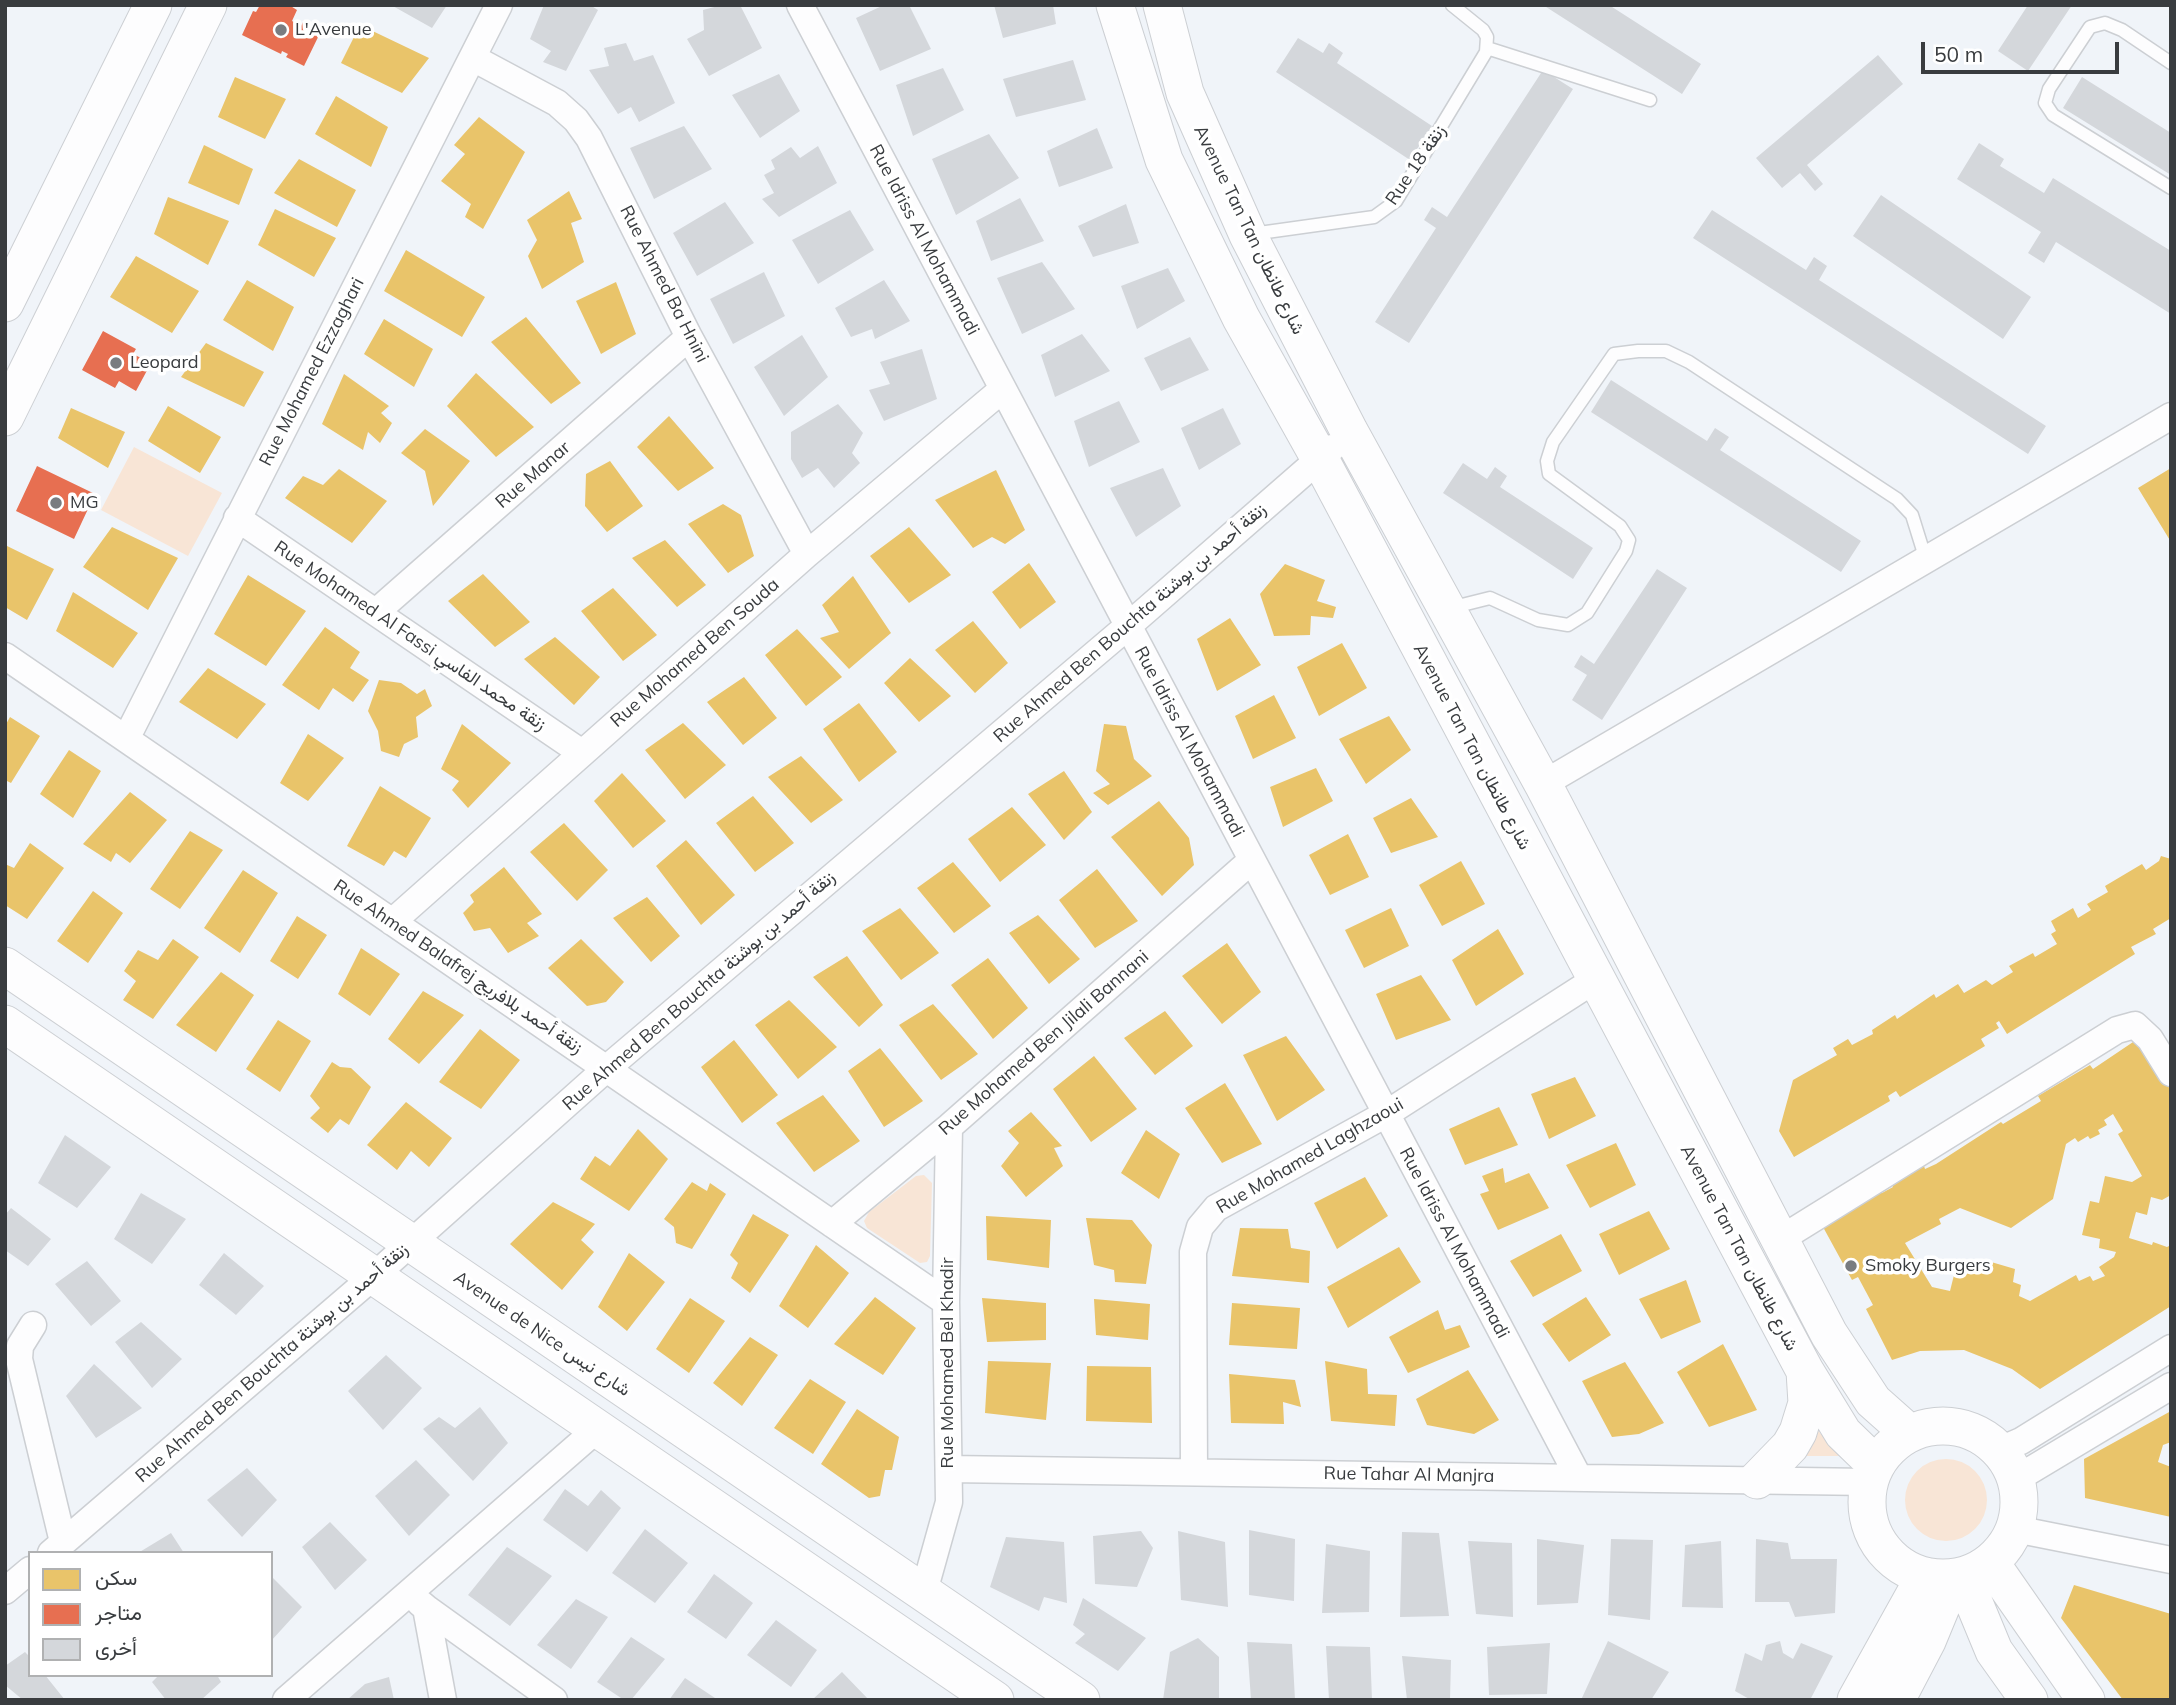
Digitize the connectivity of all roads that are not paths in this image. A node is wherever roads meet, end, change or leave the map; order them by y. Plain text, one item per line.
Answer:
1 (153, 5) edge
2 (208, 5) edge
3 (499, 5) edge
4 (800, 5) edge
5 (1115, 5) edge
6 (1163, 5) edge
7 (1452, 5) edge
8 (1487, 48) junction
9 (473, 58) junction
10 (2171, 63) edge
11 (1650, 100) dead end
12 (2171, 188) edge
13 (1248, 235) junction
14 (5, 303) edge
15 (689, 337) junction
16 (1003, 389) junction
17 (2171, 416) edge
18 (5, 417) edge
19 (1349, 431) junction
20 (1320, 459) junction
21 (237, 518) junction
22 (807, 554) junction
23 (1926, 560) junction
24 (1447, 609) junction
25 (376, 612) junction
26 (1128, 626) junction
27 (5, 656) edge
28 (126, 739) junction
29 (582, 753) junction
30 (1543, 784) junction
31 (1252, 860) junction
32 (392, 922) junction
33 (5, 966) edge
34 (1596, 979) junction
35 (5, 1024) edge
36 (607, 1069) junction
37 (2171, 1073) edge
38 (1386, 1114) junction
39 (949, 1127) junction
40 (832, 1224) junction
41 (1779, 1240) junction
42 (410, 1245) junction
43 (375, 1275) junction
44 (946, 1302) junction
45 (33, 1325) dead end
46 (2171, 1348) edge
47 (1805, 1371) junction
48 (2171, 1386) edge
49 (596, 1430) junction
50 (1909, 1433) junction
51 (2008, 1464) junction
52 (949, 1469) junction
53 (1194, 1472) junction
54 (1873, 1474) junction
55 (1579, 1478) junction
56 (1757, 1480) junction
57 (2015, 1528) junction
58 (57, 1547) edge
59 (2171, 1560) edge
60 (28, 1572) edge
61 (1958, 1573) junction
62 (5, 1591) edge
63 (923, 1595) junction
64 (417, 1601) junction
65 (286, 1700) edge
66 (443, 1700) edge
67 (554, 1700) edge
68 (995, 1700) edge
69 (1080, 1700) edge
70 (1856, 1700) edge
71 (1896, 1700) edge
72 (2029, 1700) edge
73 (2086, 1700) edge

1 - 14 main road
2 - 18 main road
3 - 9 street, Rue Mohamed Ezzaghari
4 - 16 street, Rue Idriss Al Mohammadi
5 - 20 main road, Avenue Tan Tan شارع طانطان
6 - 13 main road, Avenue Tan Tan شارع طانطان
7 - 8 lane
8 - 11 lane
8 - 13 lane, Rue 18 زنقة
9 - 15 street, Rue Ahmed Ba Hnini
9 - 21 street, Rue Mohamed Ezzaghari
10 - 12 lane
13 - 19 main road, Avenue Tan Tan شارع طانطان
15 - 22 street, Rue Ahmed Ba Hnini
15 - 25 street, Rue Manar
16 - 22 street, Rue Mohamed Ben Souda
16 - 26 street, Rue Idriss Al Mohammadi
17 - 23 street
19 - 20 street, Rue Ahmed Ben Bouchta زنقة أحمد بن بوشتة
19 - 24 main road, Avenue Tan Tan شارع طانطان
20 - 26 street, Rue Ahmed Ben Bouchta زنقة أحمد بن بوشتة
20 - 34 main road, Avenue Tan Tan شارع طانطان
21 - 25 street, Rue Mohamed Al Fassi زنقة محمد الفاسي
21 - 28 street, Rue Mohamed Ezzaghari
22 - 29 street, Rue Mohamed Ben Souda
23 - 24 lane
23 - 30 street
24 - 30 main road, Avenue Tan Tan شارع طانطان
25 - 29 street, Rue Mohamed Al Fassi زنقة محمد الفاسي
26 - 31 street, Rue Idriss Al Mohammadi
26 - 36 street, Rue Ahmed Ben Bouchta زنقة أحمد بن بوشتة
27 - 28 street, Rue Ahmed Balafrej زنقة أحمد بلافريج
28 - 32 street, Rue Ahmed Balafrej زنقة أحمد بلافريج
29 - 32 street, Rue Mohamed Ben Souda
30 - 41 main road, Avenue Tan Tan شارع طانطان
31 - 38 street, Rue Idriss Al Mohammadi
31 - 39 street, Rue Mohamed Ben Jilali Bannani
32 - 36 street, Rue Ahmed Balafrej زنقة أحمد بلافريج
33 - 42 main road, Avenue de Nice شارع نيس
34 - 38 street, Rue Mohamed Laghzaoui
34 - 47 main road, Avenue Tan Tan شارع طانطان
35 - 43 main road
36 - 40 street, Rue Ahmed Balafrej زنقة أحمد بلافريج
36 - 42 street, Rue Ahmed Ben Bouchta زنقة أحمد بن بوشتة
37 - 41 street
38 - 53 street, Rue Mohamed Laghzaoui
38 - 55 street, Rue Idriss Al Mohammadi
39 - 40 street, Rue Mohamed Ben Jilali Bannani
39 - 44 street, Rue Mohamed Bel Khadir
40 - 44 street, Rue Ahmed Balafrej زنقة أحمد بلافريج
41 - 50 main road, Avenue Tan Tan شارع طانطان
42 - 43 street, Rue Ahmed Ben Bouchta زنقة أحمد بن بوشتة
42 - 63 main road, Avenue de Nice شارع نيس
43 - 49 main road
43 - 58 street, Rue Ahmed Ben Bouchta زنقة أحمد بن بوشتة
44 - 52 street, Rue Mohamed Bel Khadir
45 - 58 street
46 - 51 street
47 - 54 main road, Avenue Tan Tan شارع طانطان
47 - 56 main road
48 - 51 street
49 - 64 street
49 - 68 main road
50 - 51 main road
50 - 54 main road
51 - 57 main road
52 - 53 street, Rue Tahar Al Manjra
52 - 63 street, Rue Mohamed Bel Khadir
53 - 55 street, Rue Tahar Al Manjra
54 - 56 street, Rue Tahar Al Manjra
54 - 61 main road
55 - 56 street, Rue Tahar Al Manjra
57 - 59 street
57 - 61 main road
60 - 62 street
61 - 70 main road
61 - 71 main road
61 - 72 main road
61 - 73 main road
63 - 69 main road, Avenue de Nice شارع نيس
64 - 65 street
64 - 66 street
64 - 67 street

